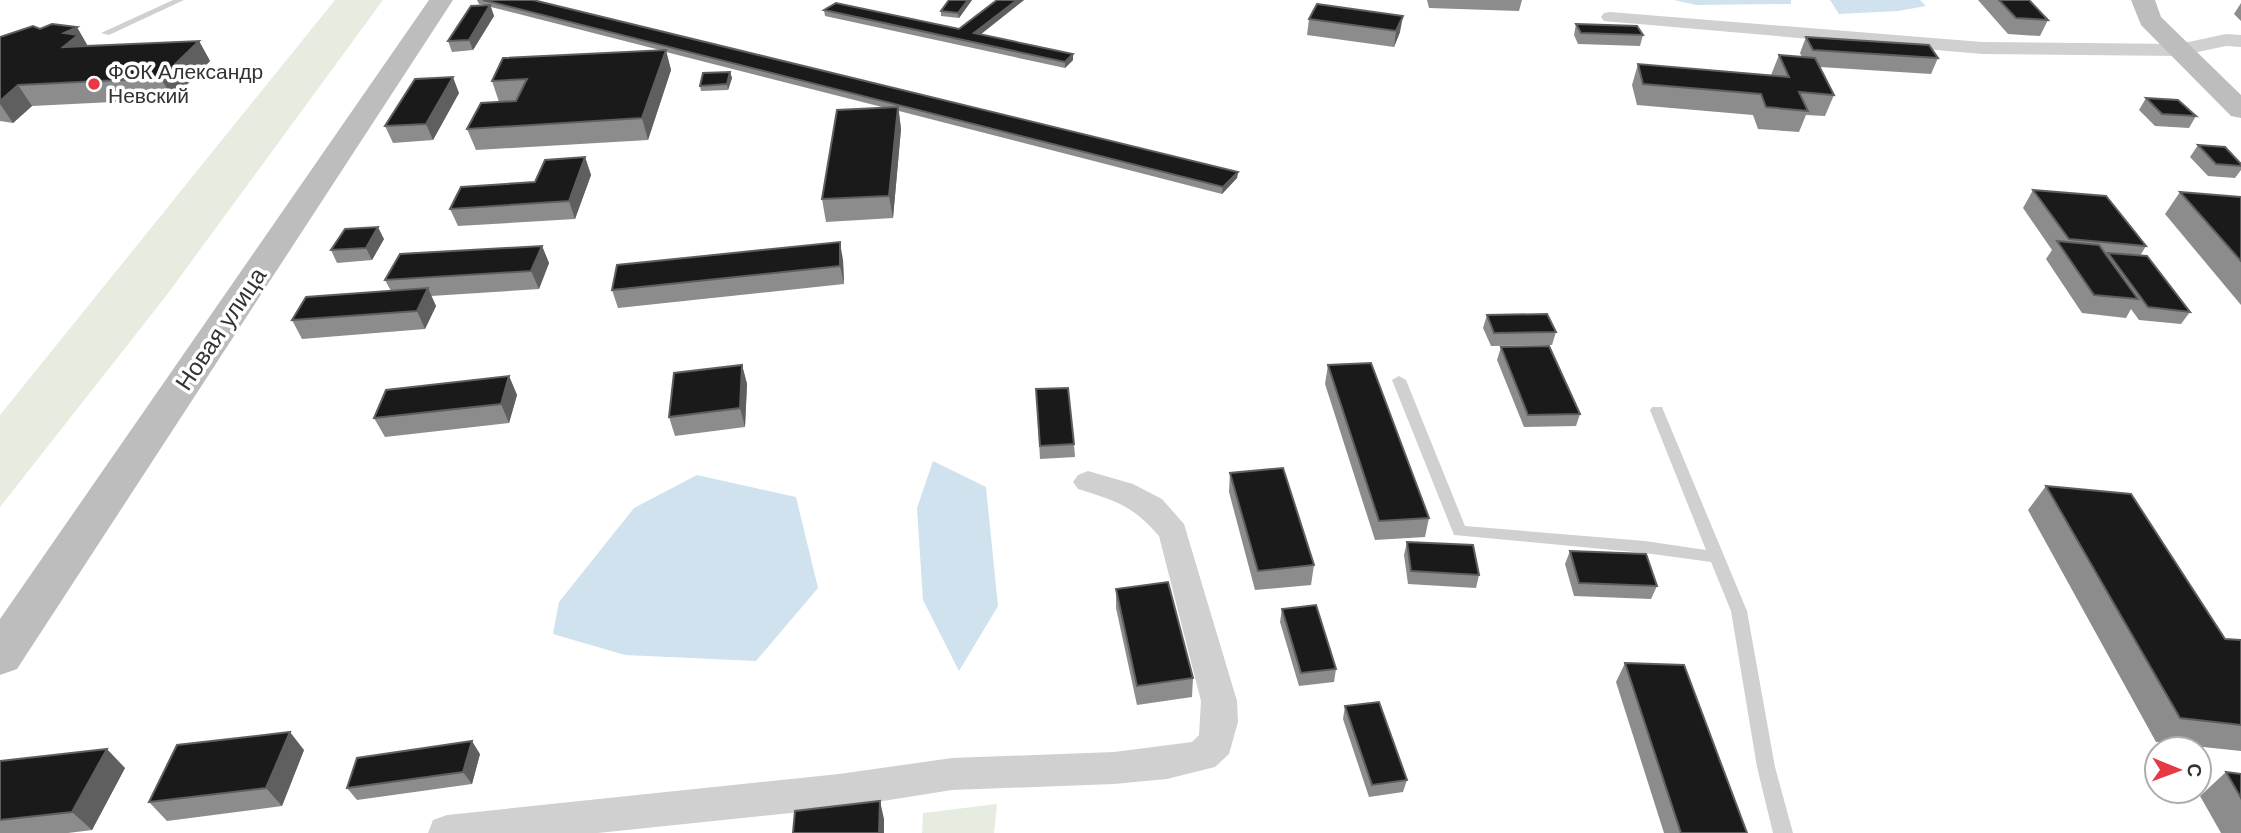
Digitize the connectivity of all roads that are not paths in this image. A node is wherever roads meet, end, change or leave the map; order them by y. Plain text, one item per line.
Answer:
1 (180, 0) edge
2 (441, 0) edge
3 (2138, 8) edge
4 (1610, 17) dead end
5 (106, 33) dead end
6 (2241, 41) edge
7 (2179, 50) junction
8 (2241, 110) edge
9 (1399, 380) dead end
10 (1657, 410) dead end
11 (1088, 482) dead end
12 (1717, 557) junction
13 (0, 656) edge
14 (447, 833) edge
15 (1783, 833) edge

1 - 5 lane
2 - 13 street, Новая улица
3 - 7 street
4 - 7 street
6 - 7 street
7 - 8 street
9 - 12 lane
10 - 12 lane
11 - 14 street
12 - 15 lane

